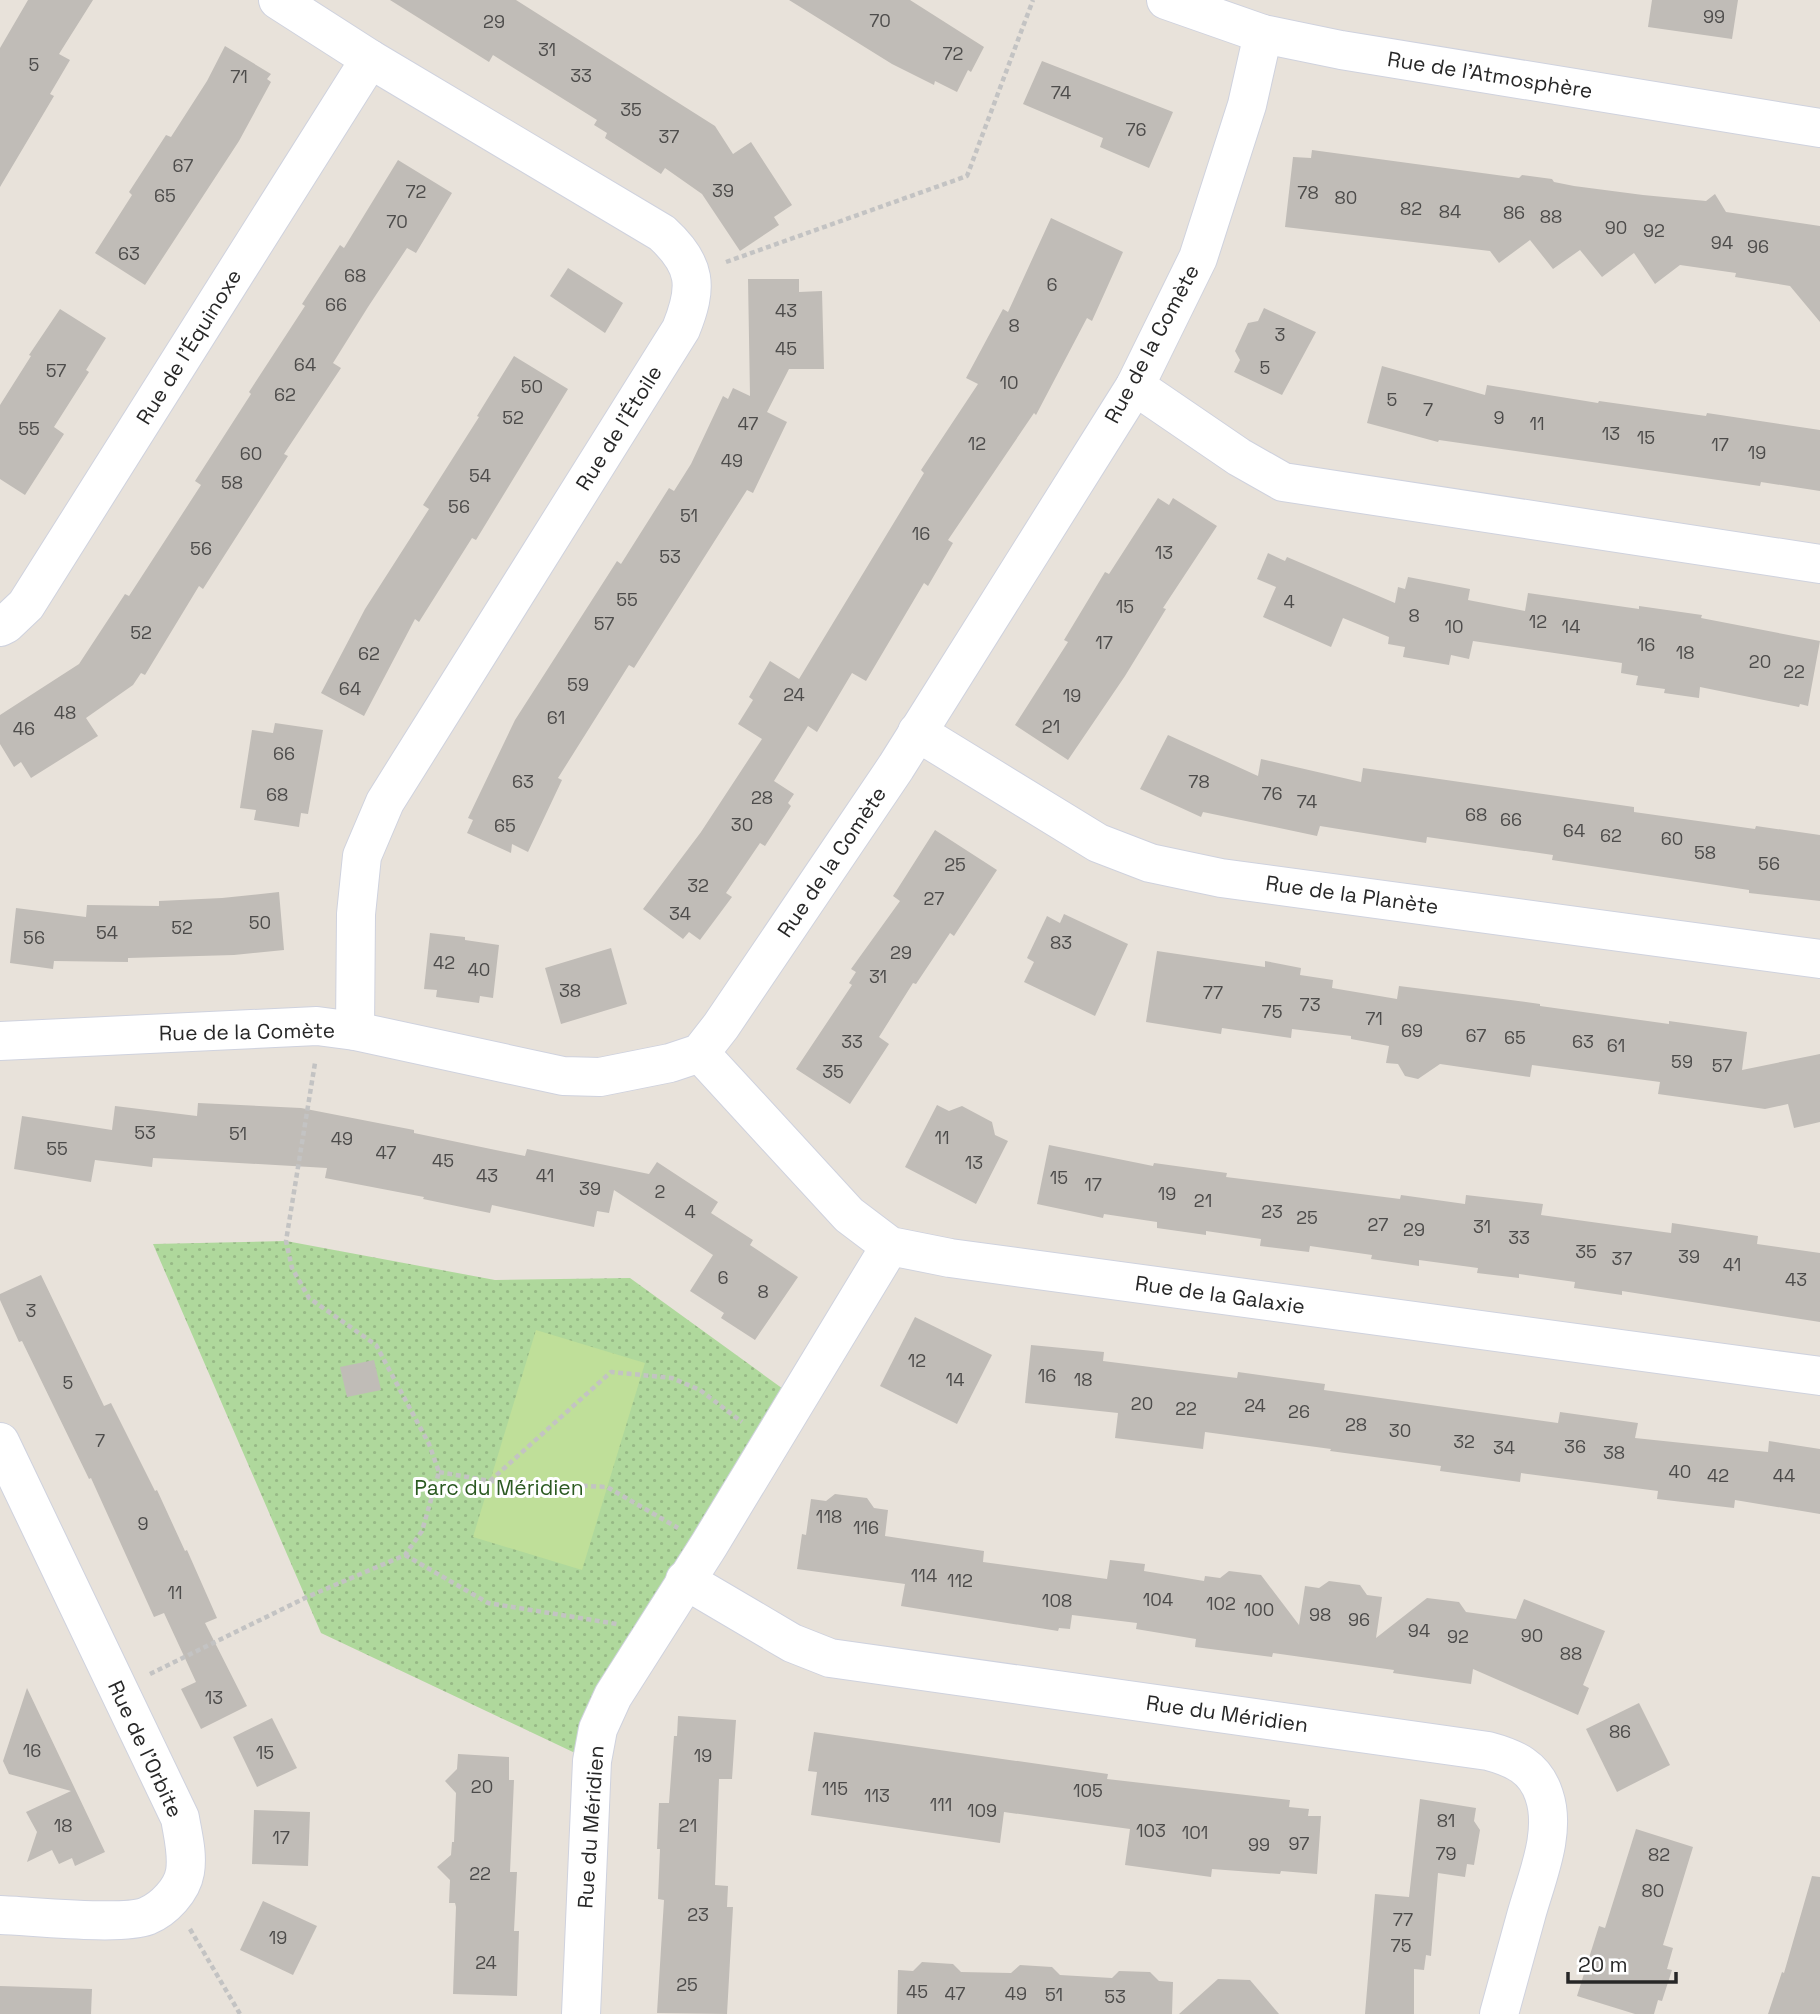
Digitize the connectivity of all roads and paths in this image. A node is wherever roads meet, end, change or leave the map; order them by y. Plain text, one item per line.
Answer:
1 (278, 0) edge
2 (1033, 0) edge
3 (1166, 0) edge
4 (1263, 34) junction
5 (370, 59) junction
6 (1820, 128) edge
7 (691, 275) junction
8 (1135, 386) junction
9 (1820, 564) edge
10 (0, 627) edge
11 (917, 732) junction
12 (1820, 959) edge
13 (317, 1026) junction
14 (355, 1031) junction
15 (0, 1041) edge
16 (700, 1053) junction
17 (890, 1246) junction
18 (1820, 1376) edge
19 (0, 1443) edge
20 (771, 1444) junction
21 (439, 1472) junction
22 (490, 1481) junction
23 (709, 1545) junction
24 (405, 1555) junction
25 (685, 1580) junction
26 (654, 1629) junction
27 (118, 1689) junction
28 (172, 1899) junction
29 (0, 1915) edge
30 (240, 2014) edge
31 (581, 2014) edge
32 (1499, 2014) edge

1 - 5 street
2 - 7 path
3 - 4 street, Rue de l'Atmosphère
4 - 6 street, Rue de l'Atmosphère
4 - 8 street, Rue de la Comète
5 - 7 street
5 - 10 street, Rue de l'Équinoxe
7 - 14 street, Rue de l'Étoile
8 - 9 street
8 - 11 street, Rue de la Comète
11 - 12 street, Rue de la Planète
11 - 16 street, Rue de la Comète
13 - 14 street, Rue de la Comète
13 - 15 street, Rue de la Comète
13 - 21 path
14 - 16 street, Rue de la Comète
16 - 17 street, Rue de la Galaxie
17 - 18 street, Rue de la Galaxie
17 - 20 street, Rue du Méridien
19 - 27 street, Rue de l'Orbite
20 - 22 path
20 - 23 street, Rue du Méridien
21 - 22 path
21 - 24 path
22 - 23 path
23 - 25 street, Rue du Méridien
24 - 26 path
24 - 27 path
25 - 26 street, Rue du Méridien
25 - 32 street, Rue du Méridien
26 - 31 street, Rue du Méridien
27 - 28 street, Rue de l'Orbite
28 - 29 street
28 - 30 path

